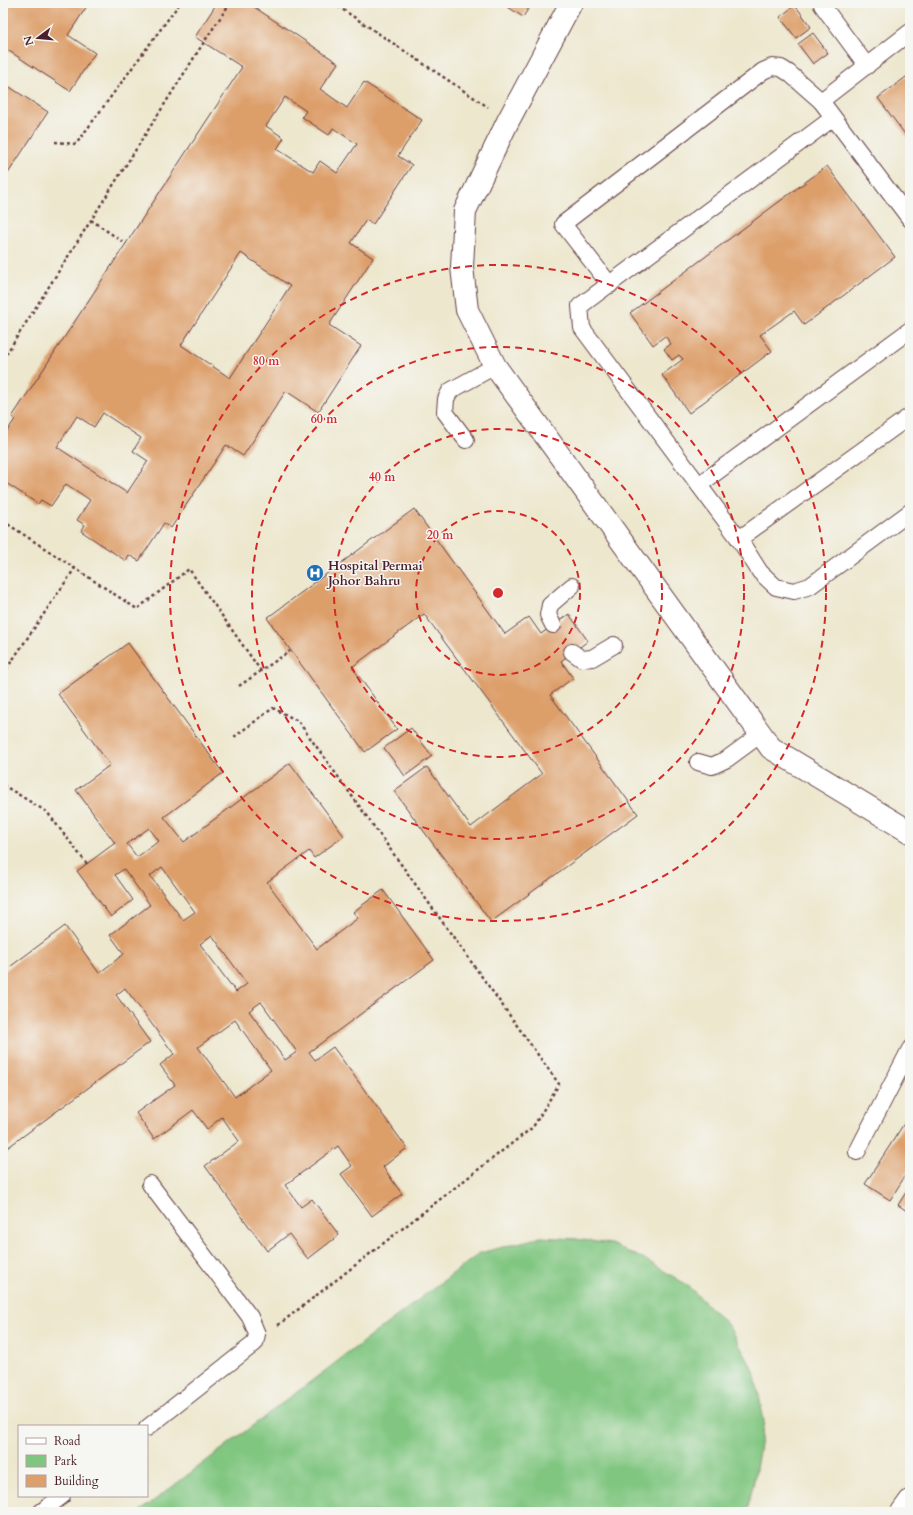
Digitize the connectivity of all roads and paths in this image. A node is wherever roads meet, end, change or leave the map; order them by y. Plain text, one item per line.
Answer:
1 (180, 3) edge
2 (230, 3) edge
3 (333, 3) edge
4 (571, 3) edge
5 (822, 5) dead end
6 (910, 32) edge
7 (867, 66) junction
8 (821, 101) junction
9 (833, 118) junction
10 (508, 121) junction
11 (55, 142) dead end
12 (910, 219) edge
13 (91, 220) junction
14 (126, 244) dead end
15 (610, 284) junction
16 (910, 330) edge
17 (3, 358) edge
18 (495, 366) junction
19 (910, 416) edge
20 (466, 440) dead end
21 (699, 485) junction
22 (910, 512) edge
23 (3, 521) edge
24 (739, 539) junction
25 (75, 568) junction
26 (572, 586) dead end
27 (553, 625) dead end
28 (614, 645) dead end
29 (290, 651) dead end
30 (572, 652) dead end
31 (261, 671) junction
32 (3, 674) edge
33 (239, 686) dead end
34 (761, 734) junction
35 (234, 737) dead end
36 (698, 762) dead end
37 (3, 785) edge
38 (910, 832) edge
39 (87, 864) dead end
40 (910, 1049) edge
41 (857, 1152) dead end
42 (150, 1184) dead end
43 (255, 1343) junction
44 (148, 1427) edge
45 (61, 1497) edge
46 (910, 1501) edge
47 (41, 1512) edge
48 (902, 1512) edge

1 - 11 path
2 - 13 path
3 - 10 path
4 - 10 street
5 - 7 lane
6 - 7 lane
7 - 8 lane
8 - 9 lane
8 - 15 lane
9 - 12 lane
9 - 15 lane
10 - 18 street
13 - 14 path
13 - 17 path
15 - 21 lane
16 - 21 lane
18 - 20 lane
18 - 34 street
19 - 24 lane
21 - 24 lane
22 - 24 lane
23 - 25 path
25 - 31 path
25 - 32 path
26 - 27 lane
28 - 30 lane
29 - 31 path
31 - 33 path
34 - 36 lane
34 - 38 street
35 - 43 path
37 - 39 path
40 - 41 lane
42 - 43 lane
43 - 44 lane
45 - 47 lane
46 - 48 street

